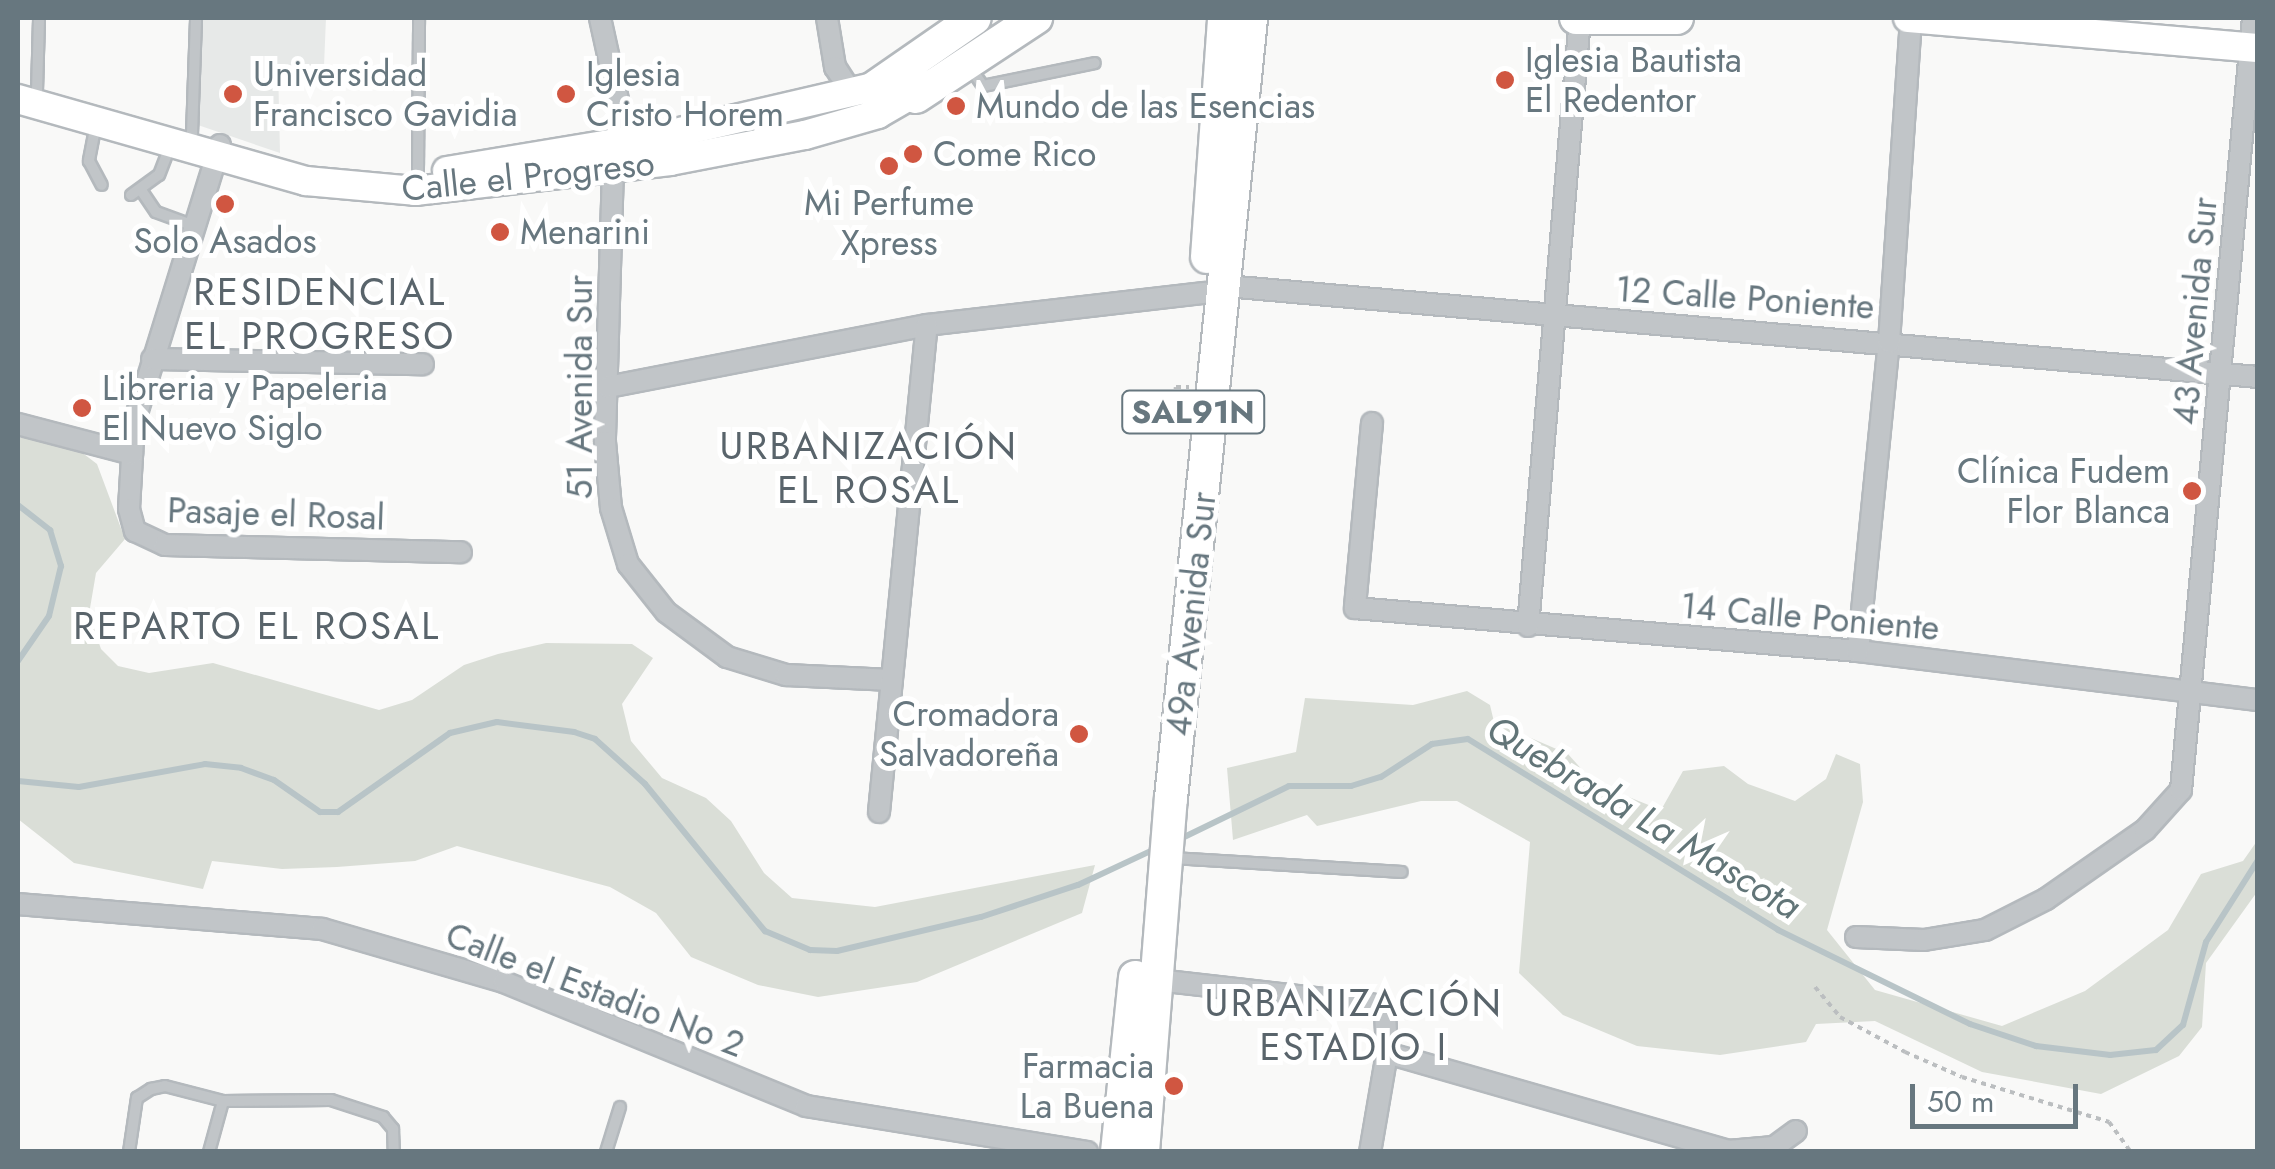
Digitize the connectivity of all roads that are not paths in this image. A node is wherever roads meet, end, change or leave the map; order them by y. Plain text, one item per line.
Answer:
1 (39, 18) edge
2 (196, 18) edge
3 (419, 18) edge
4 (600, 18) edge
5 (827, 18) edge
6 (975, 18) edge
7 (992, 18) edge
8 (1013, 18) edge
9 (1036, 18) edge
10 (1231, 18) edge
11 (1578, 18) edge
12 (1677, 18) edge
13 (1910, 18) edge
14 (2253, 18) edge
15 (2254, 48) edge
16 (961, 55) junction
17 (1094, 63) dead end
18 (24, 92) edge
19 (862, 93) junction
20 (916, 97) joint
21 (99, 115) junction
22 (179, 136) junction
23 (218, 150) junction
24 (616, 156) junction
25 (418, 172) junction
26 (102, 185) dead end
27 (194, 226) junction
28 (1216, 290) junction
29 (1558, 316) junction
30 (927, 325) junction
31 (1889, 342) junction
32 (152, 359) junction
33 (424, 364) dead end
34 (2223, 373) junction
35 (2258, 376) edge
36 (608, 387) junction
37 (1372, 423) dead end
38 (18, 424) edge
39 (132, 454) junction
40 (461, 552) dead end
41 (1528, 626) junction
42 (1858, 651) junction
43 (892, 680) junction
44 (2191, 692) junction
45 (2258, 700) edge
46 (879, 812) dead end
47 (1160, 860) junction
48 (1402, 872) dead end
49 (18, 904) edge
50 (1856, 937) dead end
51 (1157, 980) junction
52 (1387, 1054) junction
53 (224, 1101) junction
54 (620, 1107) dead end
55 (1796, 1131) dead end
56 (1690, 1147) edge
57 (129, 1152) edge
58 (209, 1152) edge
59 (394, 1152) edge
60 (606, 1152) edge
61 (1088, 1152) edge
62 (1117, 1152) edge
63 (1143, 1152) edge
64 (1370, 1152) edge

1 - 18 lane
2 - 22 lane
3 - 25 lane
4 - 24 street, 51 Avenida Sur
5 - 19 street
6 - 19 main road
7 - 16 street, Calle el Progreso
8 - 16 street, Calle el Progreso
9 - 16 main road
10 - 28 main road, 49a Avenida Sur / SAL91N
11 - 12 main road
11 - 29 street
13 - 15 street
13 - 31 street
14 - 15 street, 43 Avenida Sur
15 - 34 street, 43 Avenida Sur
16 - 17 lane
16 - 19 street, Calle el Progreso
16 - 20 main road
18 - 21 street, Calle el Progreso
19 - 24 street, Calle el Progreso
20 - 24 street, Calle el Progreso
21 - 22 street, Calle el Progreso
21 - 26 lane
22 - 23 street, Calle el Progreso
22 - 27 lane
23 - 24 street, Calle el Progreso
23 - 25 street, Calle el Progreso
23 - 27 street, Pasaje el Rosal
24 - 25 street, Calle el Progreso
24 - 36 street, 51 Avenida Sur
27 - 32 street, Pasaje el Rosal
28 - 29 street, 12 Calle Poniente
28 - 30 street, 12 Calle Poniente
28 - 47 main road, 49a Avenida Sur / SAL91N
29 - 31 street, 12 Calle Poniente
29 - 41 street
30 - 36 street, 12 Calle Poniente
30 - 43 street
31 - 34 street, 12 Calle Poniente
31 - 42 street
32 - 33 street
32 - 39 street, Pasaje el Rosal
34 - 35 street, 12 Calle Poniente
34 - 44 street, 43 Avenida Sur
36 - 43 street, 51 Avenida Sur
37 - 41 street, 14 Calle Poniente
38 - 39 street
39 - 40 street, Pasaje el Rosal
41 - 42 street, 14 Calle Poniente
42 - 44 street, 14 Calle Poniente
43 - 46 street
44 - 45 street, 14 Calle Poniente
44 - 50 street, 43 Avenida Sur
47 - 48 lane
47 - 51 main road, 49a Avenida Sur / SAL91N
47 - 62 main road, 49a Avenida Sur / SAL91N
49 - 61 street, Calle el Estadio No 2
51 - 52 street
51 - 63 main road, 49a Avenida Sur / SAL91N
52 - 56 street
52 - 64 street
53 - 57 lane
53 - 58 lane
53 - 59 lane
54 - 60 lane
55 - 56 street

